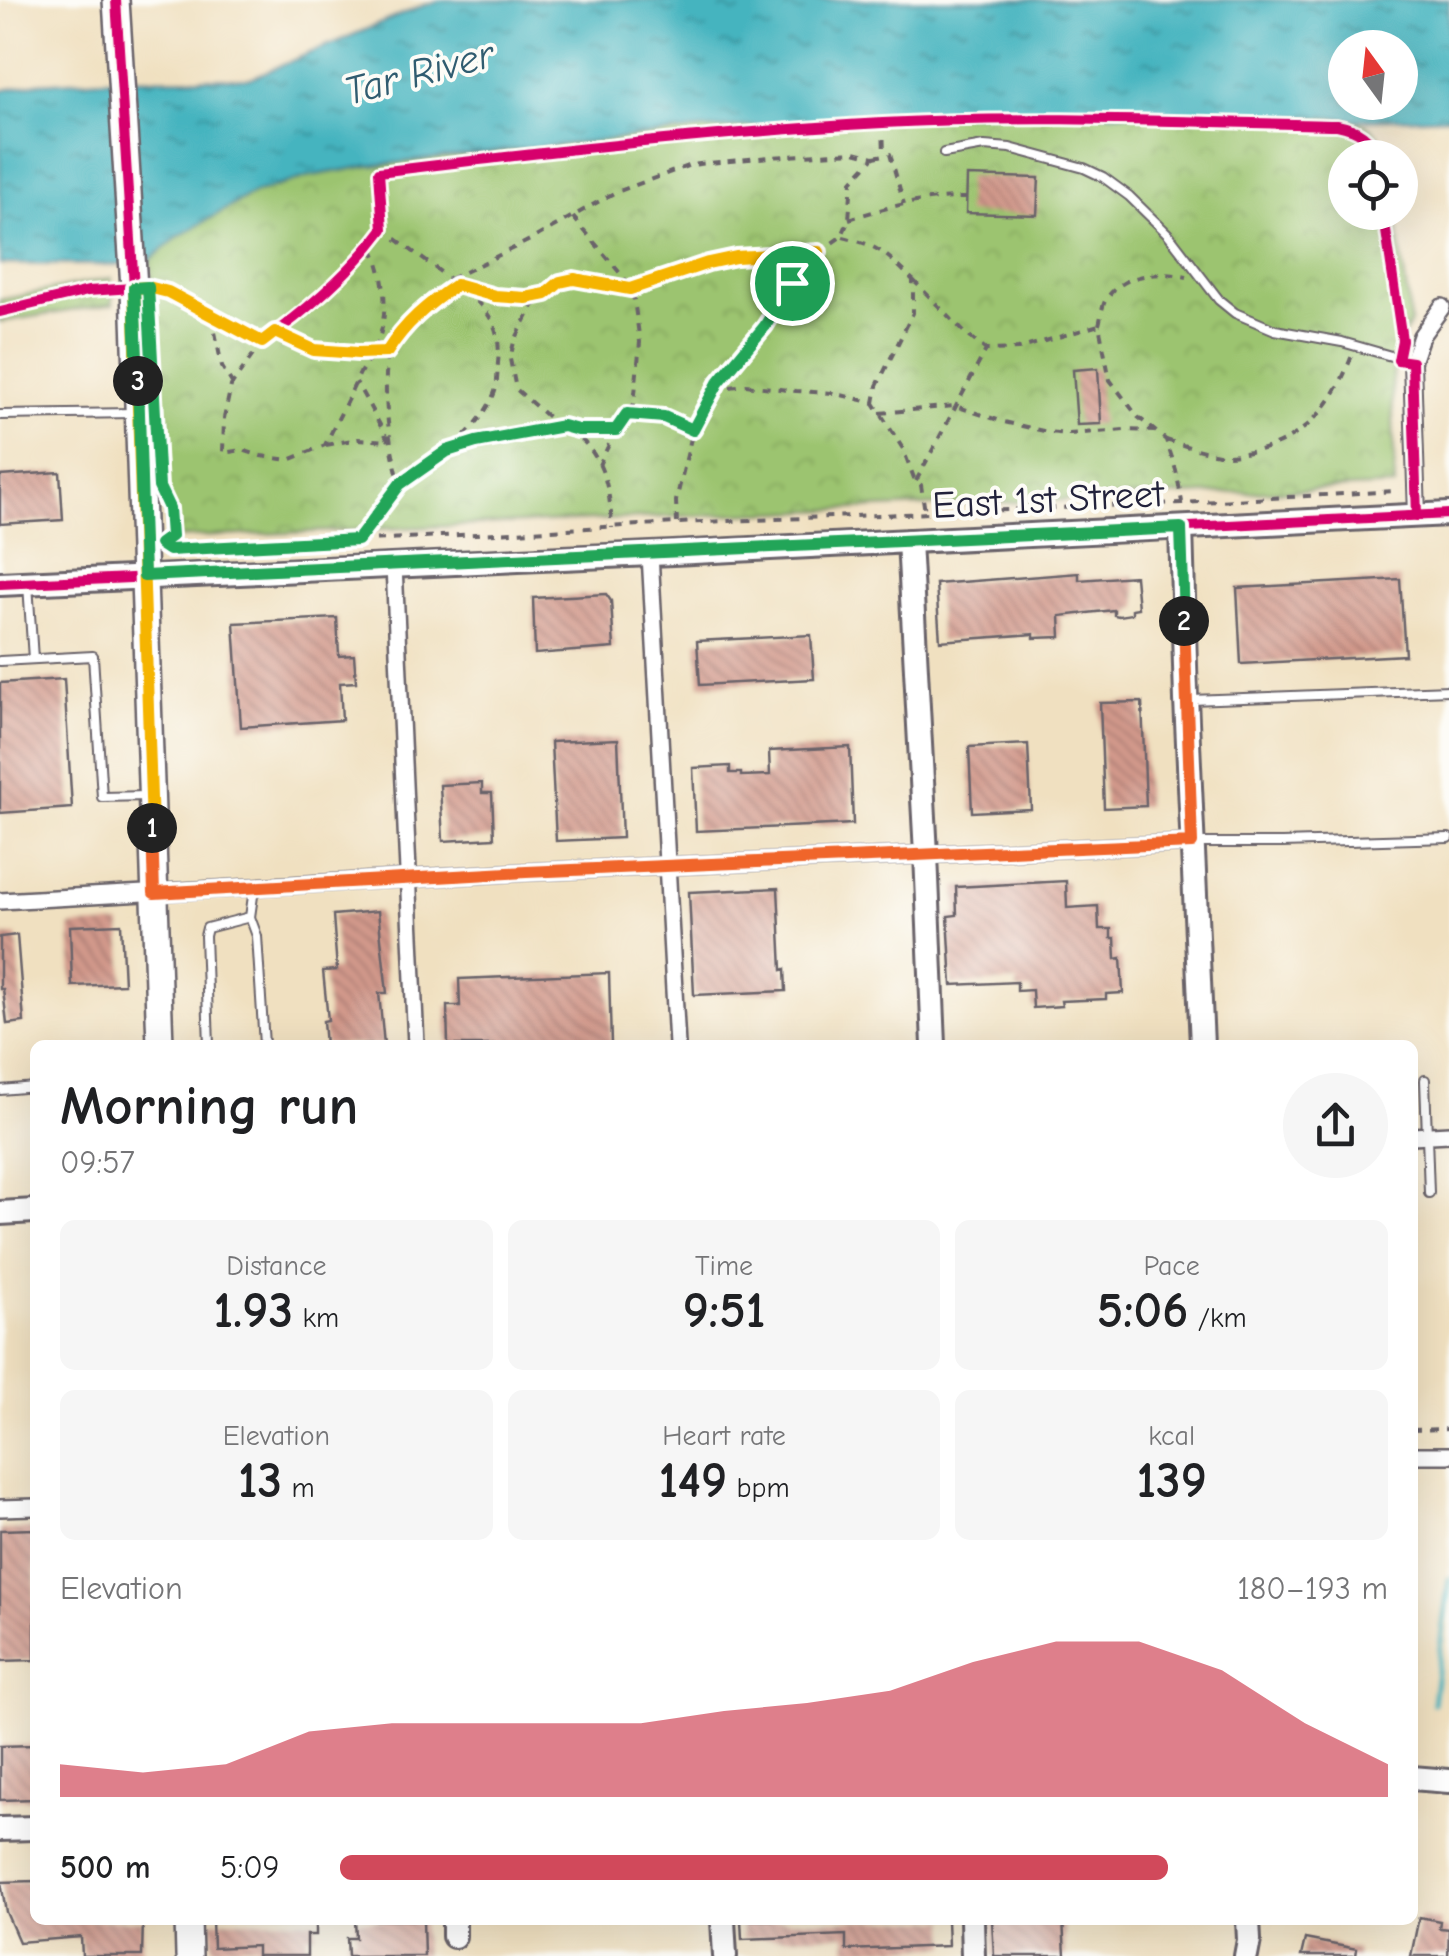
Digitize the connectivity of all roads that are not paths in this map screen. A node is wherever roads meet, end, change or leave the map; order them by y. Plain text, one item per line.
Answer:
1 (116, 0) edge
2 (944, 153) dead end
3 (1442, 307) dead end
4 (1412, 362) junction
5 (139, 412) junction
6 (0, 414) edge
7 (1449, 514) edge
8 (1416, 516) junction
9 (1181, 528) junction
10 (909, 541) junction
11 (650, 554) junction
12 (394, 566) junction
13 (144, 576) junction
14 (28, 582) junction
15 (0, 584) edge
16 (33, 659) junction
17 (0, 661) edge
18 (1449, 690) edge
19 (1186, 700) junction
20 (151, 796) junction
21 (1449, 838) edge
22 (1192, 843) junction
23 (926, 854) junction
24 (668, 867) junction
25 (408, 879) junction
26 (254, 887) junction
27 (154, 893) junction
28 (0, 901) edge
29 (250, 917) junction
30 (160, 1040) edge
31 (209, 1040) edge
32 (264, 1040) edge
33 (416, 1040) edge
34 (677, 1040) edge
35 (934, 1040) edge
36 (1202, 1040) edge
37 (1425, 1080) dead end
38 (30, 1088) edge
39 (0, 1090) edge
40 (1449, 1134) edge
41 (1420, 1136) edge
42 (1428, 1193) dead end
43 (30, 1211) edge
44 (0, 1213) edge
45 (1418, 1455) edge
46 (1449, 1455) edge
47 (30, 1507) edge
48 (0, 1508) edge
49 (1418, 1778) edge
50 (1449, 1781) edge
51 (30, 1828) edge
52 (0, 1830) edge
53 (188, 1925) edge
54 (723, 1925) edge
55 (972, 1925) edge
56 (1248, 1925) edge
57 (189, 1956) edge
58 (725, 1956) edge
59 (974, 1956) edge
60 (1246, 1956) edge

1 - 5 main road
2 - 4 lane
3 - 4 street
4 - 8 street
5 - 6 lane
5 - 13 main road
7 - 8 street, East 1st Street
8 - 9 street, East 1st Street
9 - 10 street, East 1st Street
9 - 19 street
10 - 11 street, East 1st Street
10 - 23 street
11 - 12 street, East 1st Street
11 - 24 street
12 - 13 street, East 1st Street
12 - 25 street
13 - 14 street, East 1st Street
13 - 20 main road
14 - 15 street, East 1st Street
14 - 16 lane
16 - 17 lane
16 - 20 lane
18 - 19 lane
19 - 22 street
20 - 27 main road
21 - 22 lane
22 - 23 street
22 - 36 street
23 - 24 street
23 - 35 street
24 - 25 street
24 - 34 street
25 - 26 street
25 - 33 street
26 - 27 street
26 - 29 lane
27 - 28 street
27 - 30 main road
29 - 31 lane
29 - 32 lane
37 - 41 lane
38 - 39 lane
40 - 41 street
41 - 42 lane
43 - 44 street
45 - 46 street
47 - 48 street
49 - 50 street
51 - 52 street
53 - 57 main road
54 - 58 street
55 - 59 street
56 - 60 street

